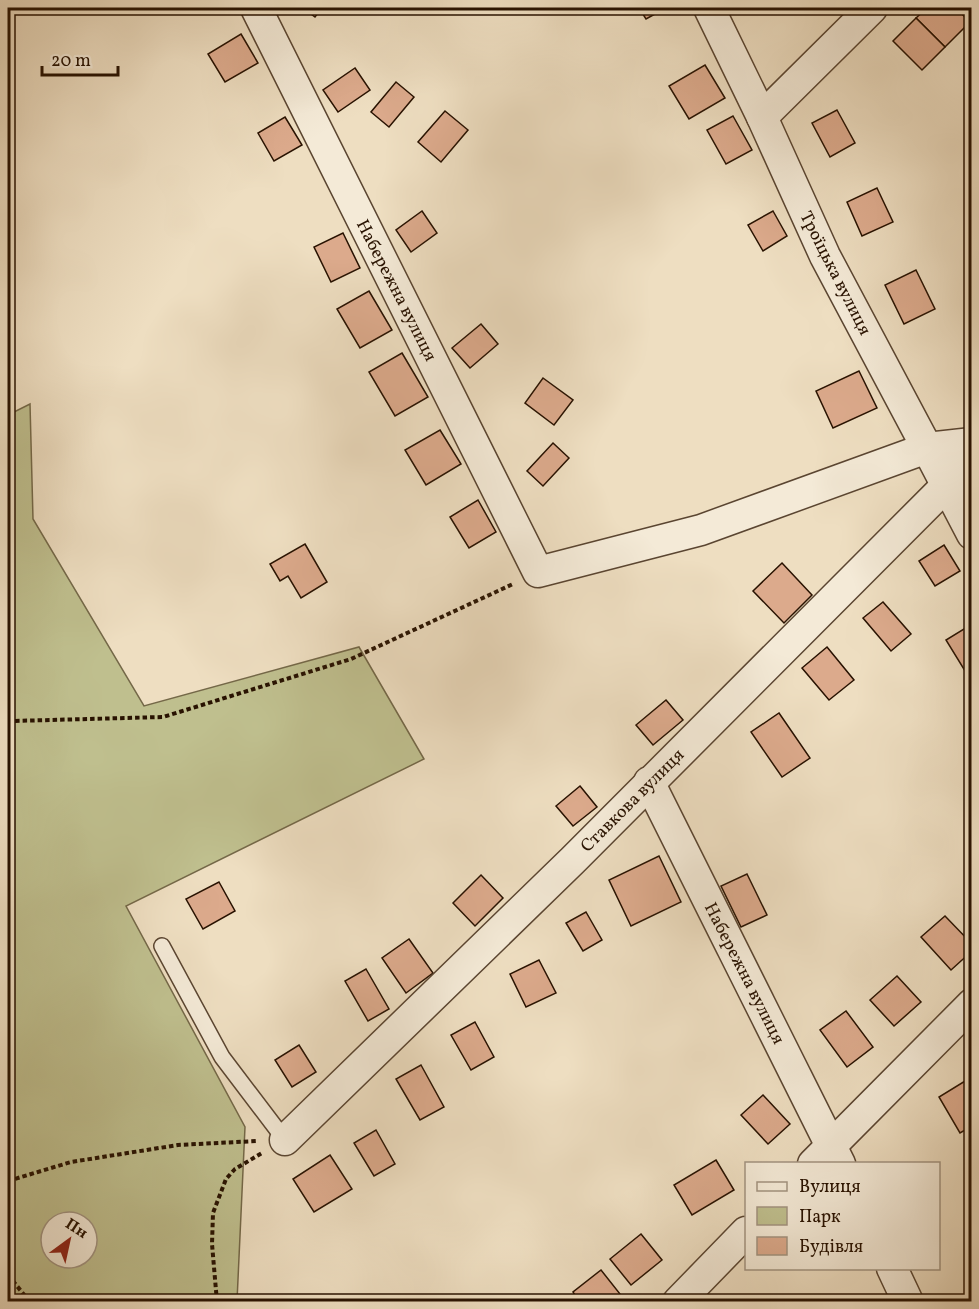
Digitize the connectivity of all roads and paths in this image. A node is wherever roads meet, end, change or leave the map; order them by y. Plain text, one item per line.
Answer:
1 (256, 8) edge
2 (709, 8) edge
3 (872, 8) edge
4 (762, 117) junction
5 (972, 443) edge
6 (927, 448) junction
7 (972, 455) edge
8 (946, 486) junction
9 (972, 534) edge
10 (538, 572) junction
11 (8, 723) edge
12 (650, 782) junction
13 (162, 946) dead end
14 (972, 1004) edge
15 (285, 1140) junction
16 (828, 1157) edge
17 (8, 1181) edge
18 (745, 1234) edge
19 (892, 1270) edge
20 (8, 1275) edge
21 (30, 1302) edge
22 (217, 1302) edge
23 (678, 1302) edge
24 (908, 1302) edge

1 - 10 street, Набережна вулиця
2 - 4 street, Троїцька вулиця
3 - 4 street
4 - 6 street, Троїцька вулиця
5 - 6 street
6 - 8 street, Троїцька вулиця
6 - 10 street
7 - 8 street, Ставкова вулиця
8 - 9 street, Троїцька вулиця
8 - 12 street, Ставкова вулиця
10 - 11 path
12 - 15 street, Ставкова вулиця
12 - 16 street, Набережна вулиця
13 - 15 lane
14 - 16 street
15 - 17 path
15 - 22 path
18 - 23 street
19 - 24 street
20 - 21 path

